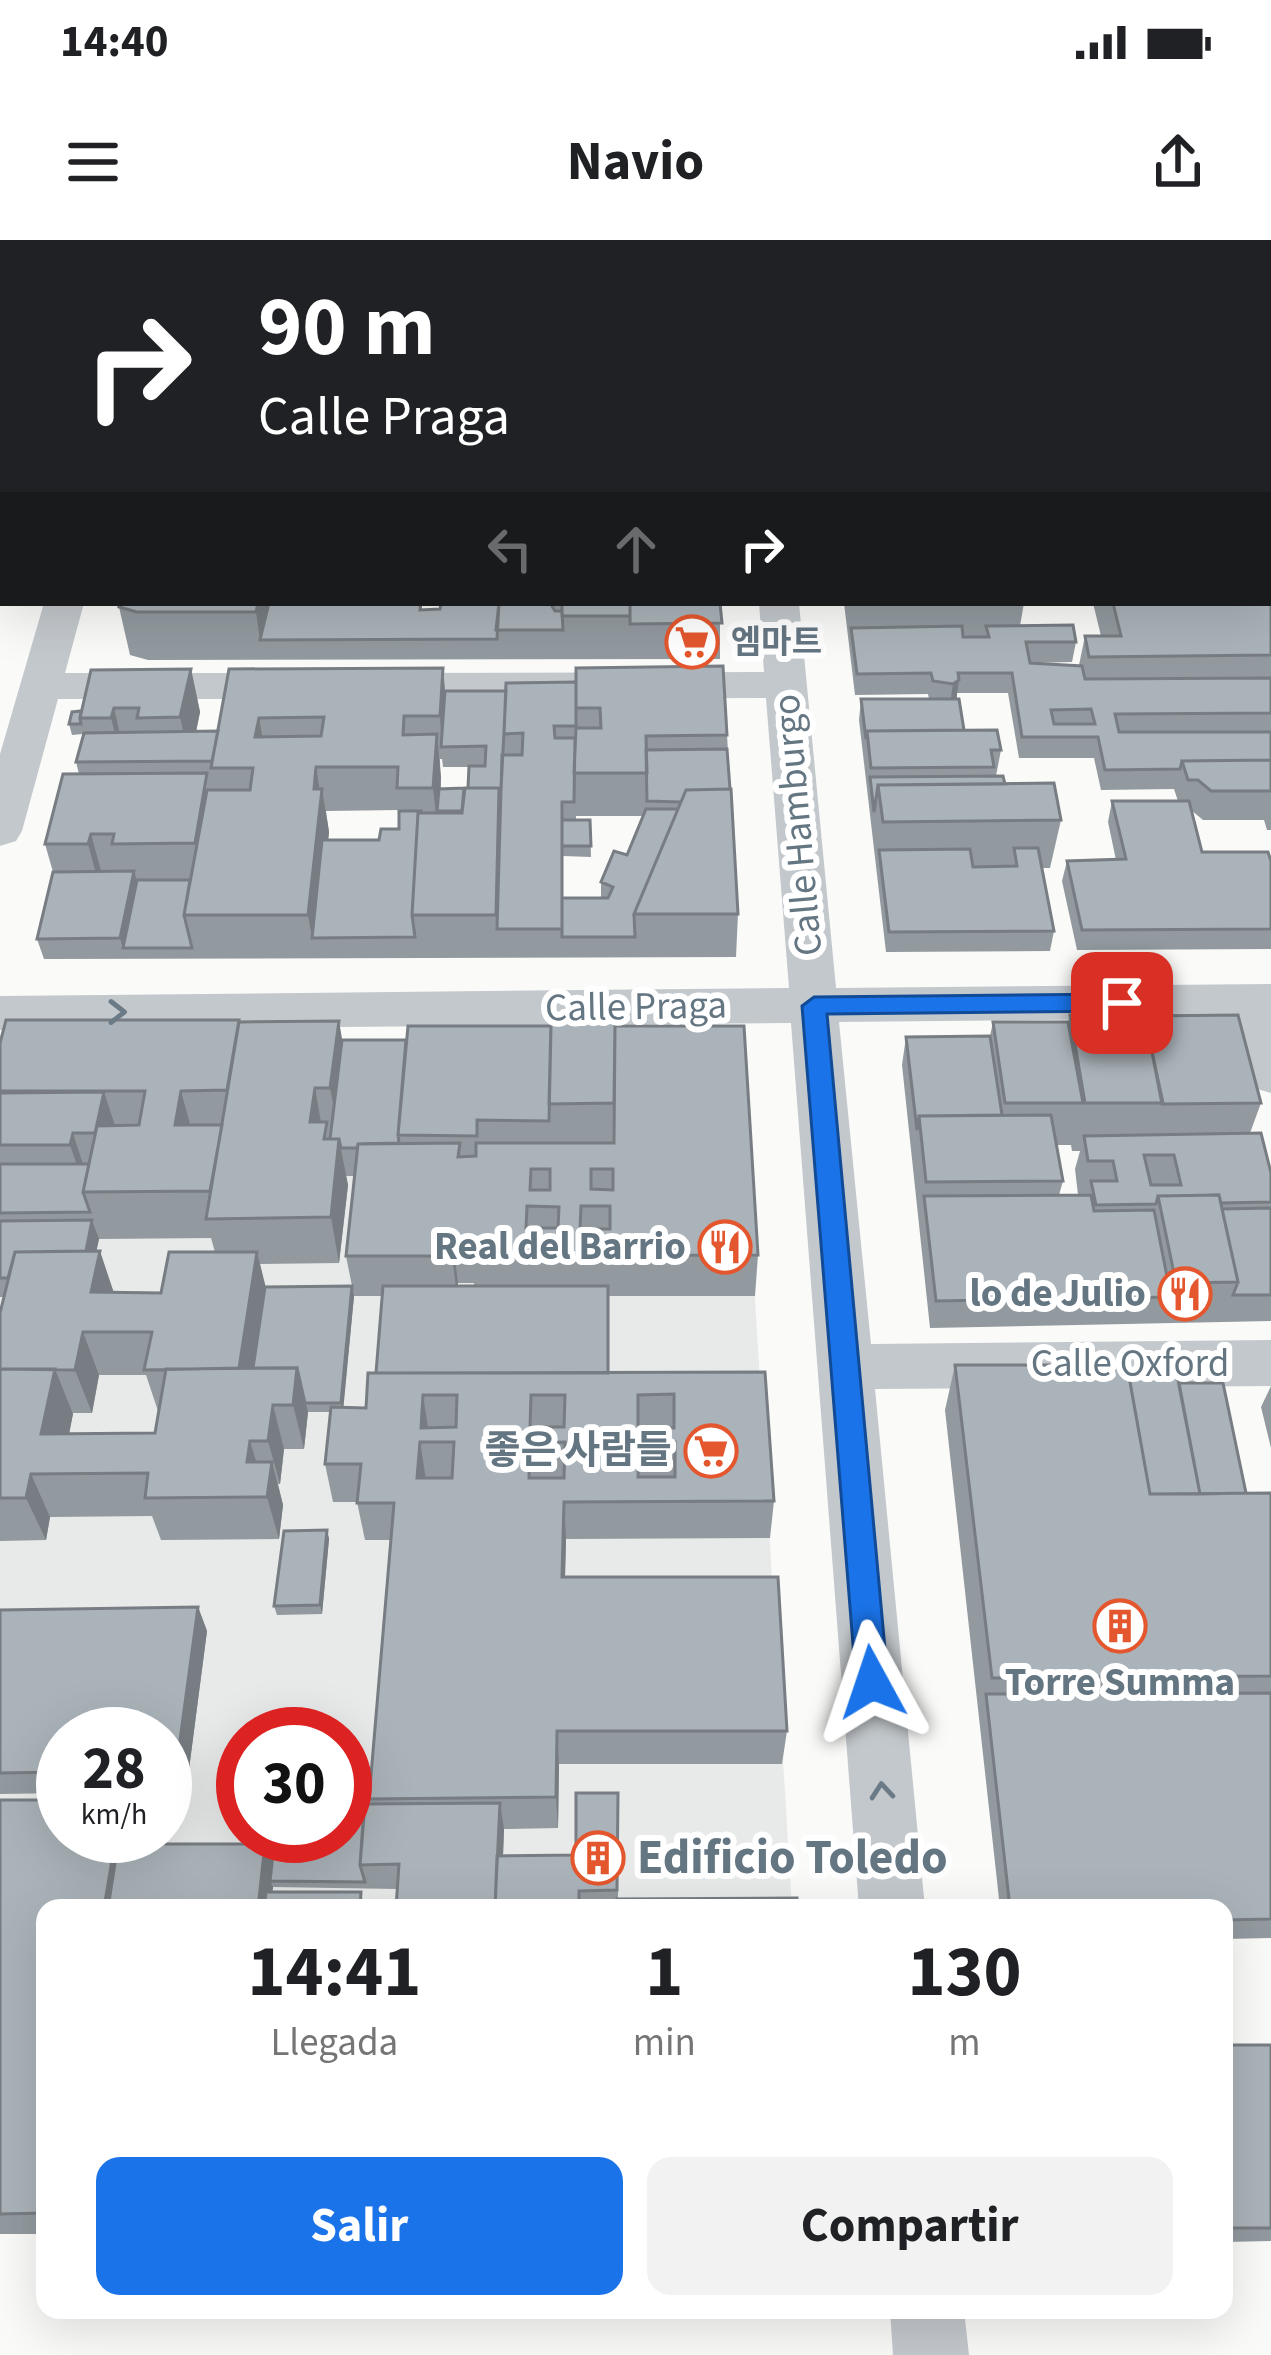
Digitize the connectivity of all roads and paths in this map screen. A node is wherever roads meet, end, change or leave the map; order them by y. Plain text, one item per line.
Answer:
1 (63, 606) edge
2 (779, 606) edge
3 (40, 686) junction
4 (786, 686) junction
5 (0, 831) edge
6 (1262, 1001) edge
7 (814, 1006) junction
8 (0, 1013) edge
9 (1271, 1075) edge
10 (1271, 1363) edge
11 (845, 1366) junction
12 (891, 1899) edge
13 (928, 2319) edge
14 (931, 2355) edge

1 - 3 street
2 - 4 street, Calle Hamburgo
3 - 4 street
3 - 5 street
4 - 7 street, Calle Hamburgo
6 - 7 street, Calle Praga
6 - 9 street
8 -> 7 street, Calle Praga
7 - 11 street, Calle Hamburgo
10 - 11 street, Calle Oxford
12 -> 11 street, Calle Hamburgo
13 - 14 street

